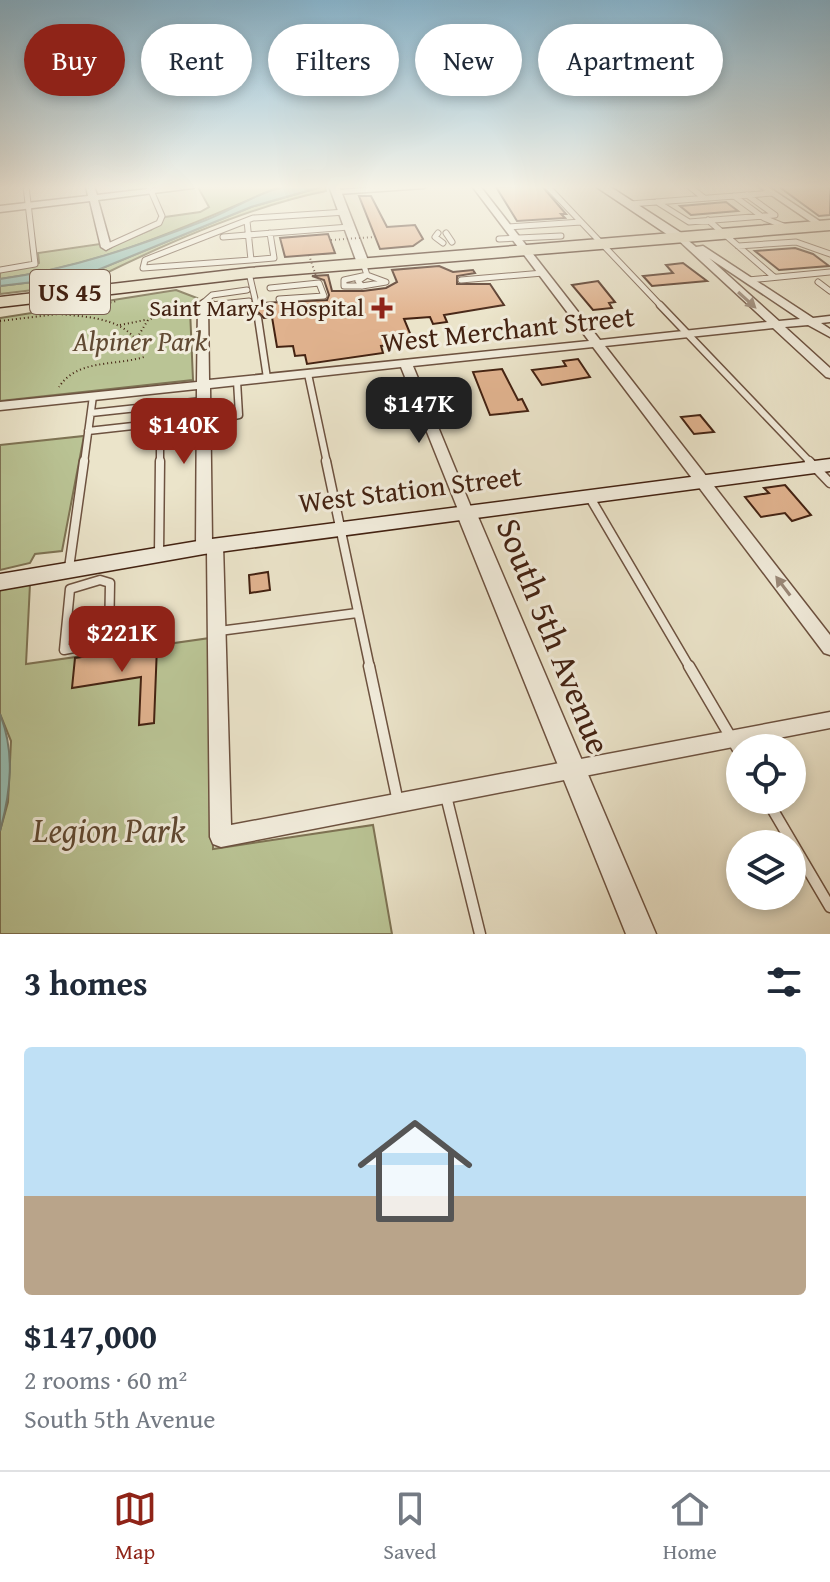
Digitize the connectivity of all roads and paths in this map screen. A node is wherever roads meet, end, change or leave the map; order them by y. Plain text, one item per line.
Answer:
1 (31, 230) edge
2 (101, 230) edge
3 (144, 230) edge
4 (225, 230) edge
5 (248, 230) edge
6 (290, 230) edge
7 (352, 230) edge
8 (510, 230) edge
9 (556, 230) edge
10 (588, 230) edge
11 (669, 230) edge
12 (707, 230) edge
13 (716, 230) edge
14 (270, 233) junction
15 (438, 233) dead end
16 (446, 233) dead end
17 (249, 235) junction
18 (679, 236) junction
19 (223, 237) dead end
20 (374, 237) dead end
21 (499, 239) dead end
22 (331, 240) dead end
23 (565, 241) junction
24 (452, 242) dead end
25 (443, 243) dead end
26 (520, 243) junction
27 (600, 243) junction
28 (738, 246) junction
29 (106, 247) joint
30 (830, 254) edge
31 (309, 255) dead end
32 (371, 269) junction
33 (0, 270) edge
34 (830, 272) edge
35 (543, 273) junction
36 (249, 274) junction
37 (316, 276) dead end
38 (774, 277) junction
39 (461, 280) dead end
40 (748, 280) junction
41 (818, 282) dead end
42 (362, 286) dead end
43 (270, 288) dead end
44 (830, 291) edge
45 (134, 292) junction
46 (279, 299) dead end
47 (0, 302) edge
48 (203, 304) junction
49 (175, 309) dead end
50 (0, 311) edge
51 (58, 314) junction
52 (258, 318) dead end
53 (830, 319) edge
54 (148, 320) junction
55 (0, 321) edge
56 (810, 321) junction
57 (118, 325) junction
58 (775, 325) junction
59 (688, 334) junction
60 (830, 334) edge
61 (137, 339) junction
62 (598, 344) junction
63 (406, 364) junction
64 (308, 374) junction
65 (830, 374) edge
66 (267, 378) junction
67 (237, 381) junction
68 (202, 385) junction
69 (59, 390) dead end
70 (93, 396) junction
71 (202, 401) junction
72 (0, 406) edge
73 (91, 413) junction
74 (184, 420) junction
75 (202, 420) junction
76 (88, 431) junction
77 (822, 466) edge
78 (703, 481) junction
79 (830, 483) edge
80 (589, 496) junction
81 (466, 512) junction
82 (339, 529) junction
83 (210, 546) junction
84 (159, 554) junction
85 (69, 569) junction
86 (100, 571) junction
87 (0, 582) edge
88 (357, 613) junction
89 (217, 631) junction
90 (830, 648) edge
91 (830, 720) edge
92 (729, 734) edge
93 (779, 734) edge
94 (726, 747) edge
95 (573, 769) junction
96 (446, 796) junction
97 (398, 805) junction
98 (775, 814) edge
99 (830, 907) edge
100 (480, 934) edge
101 (641, 934) edge

1 - 33 lane
2 - 29 street
3 - 29 lane
4 - 36 lane
5 - 17 lane
6 - 14 lane
7 - 32 street
8 - 26 street
9 - 23 lane
10 - 27 lane
11 - 18 main road
12 - 18 main road, US 45
13 - 28 lane
14 - 17 lane
14 - 36 lane
15 - 25 lane
16 - 24 lane
17 - 19 lane
17 - 36 lane
18 - 27 main road, US 45
18 - 40 street
18 -> 58 street
20 - 22 path, bridge
21 - 26 lane
23 - 26 main road, US 45
23 - 27 main road, US 45
26 - 32 main road, US 45
26 - 35 street
27 - 59 lane
28 - 30 lane
28 - 38 lane
31 - 37 path, bridge
32 - 32 lane
32 - 36 main road, US 45
32 - 42 lane
34 - 38 lane
35 - 39 lane
35 - 62 street
36 - 45 main road, US 45
36 - 48 lane
36 - 48 lane
38 - 40 lane
40 - 56 street
41 - 44 lane
43 - 46 lane
45 - 47 main road, US 45
45 - 50 main road, US 45
45 - 51 path
48 - 68 street
49 - 54 path
51 - 55 path
51 - 57 path
52 - 66 lane
53 - 56 street, West Merchant Street
54 - 57 path
54 - 61 path
56 - 58 street, West Merchant Street
56 - 60 street
57 - 61 path
58 - 59 street, West Merchant Street
58 - 65 street
59 - 62 street, West Merchant Street
59 - 77 lane
61 - 69 path
62 - 63 street, West Merchant Street
62 - 78 street
63 - 64 street, West Merchant Street
63 - 81 street, South 5th Avenue
64 - 66 street, West Merchant Street
64 - 82 lane
66 - 67 street, West Merchant Street
67 - 68 street, West Merchant Street
67 - 75 lane
68 - 70 street, West Merchant Street
68 - 71 street
70 - 72 street, West Merchant Street
70 - 73 lane
71 - 73 lane
71 - 75 street
73 - 76 lane
74 - 75 lane
74 - 76 lane
74 - 84 lane
75 - 83 street
76 - 85 lane
77 - 78 main road, West Station Street
77 - 79 lane
78 - 80 main road, West Station Street
90 -> 78 street
80 - 81 main road, West Station Street
80 - 92 lane
81 - 82 main road, West Station Street
81 - 95 street, South 5th Avenue
82 - 83 main road, West Station Street
82 - 88 lane
83 - 84 main road, West Station Street
83 - 89 street
84 - 86 main road, West Station Street
85 - 86 main road, West Station Street
85 - 87 main road, West Station Street
86 - 86 lane
88 - 89 lane
88 - 97 lane
89 - 97 street
91 - 93 street
94 - 95 street
95 - 96 street
95 - 101 street, South 5th Avenue
96 - 97 street
96 - 100 lane
98 - 99 lane

